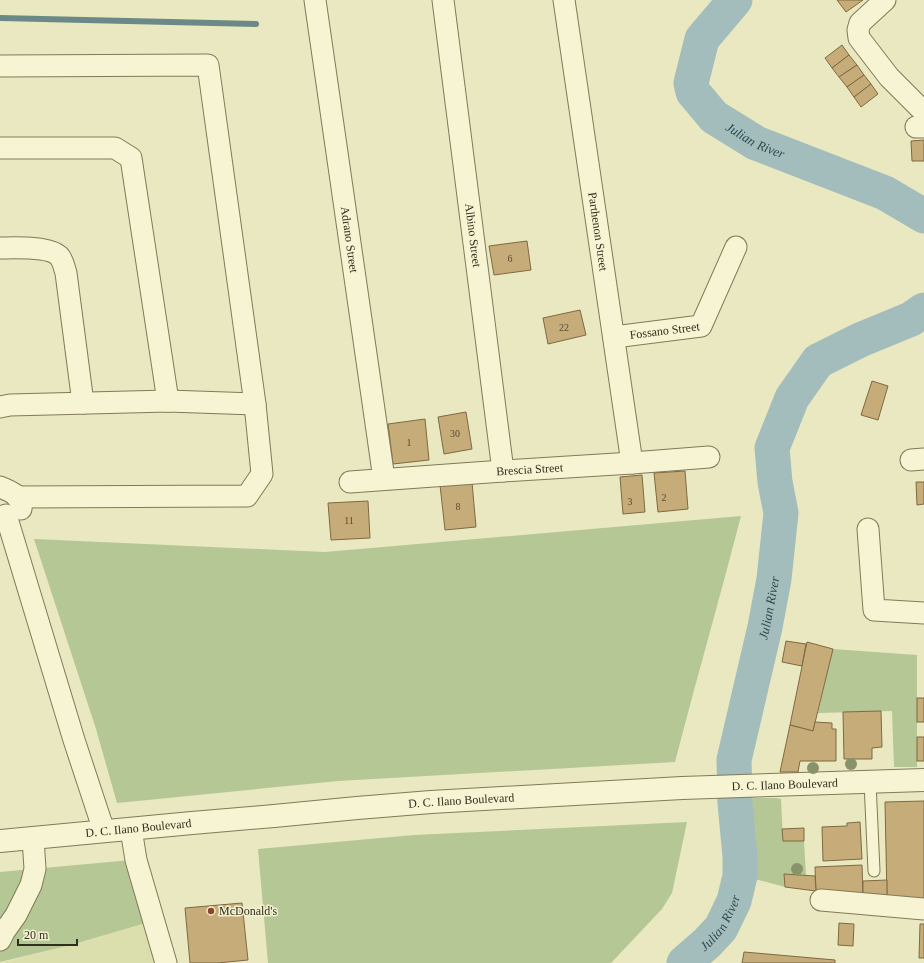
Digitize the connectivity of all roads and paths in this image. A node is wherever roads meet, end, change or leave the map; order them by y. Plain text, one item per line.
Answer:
1 (315, 0) edge
2 (443, 0) edge
3 (564, 0) edge
4 (885, 0) edge
5 (0, 66) edge
6 (921, 122) edge
7 (0, 148) edge
8 (736, 247) dead end
9 (0, 248) edge
10 (614, 338) junction
11 (168, 401) junction
12 (84, 403) junction
13 (255, 404) junction
14 (0, 407) edge
15 (709, 457) dead end
16 (632, 463) junction
17 (503, 471) junction
18 (384, 480) junction
19 (350, 482) dead end
20 (9, 492) edge
21 (3, 514) edge
22 (868, 529) dead end
23 (924, 614) edge
24 (924, 780) edge
25 (870, 782) junction
26 (131, 829) junction
27 (104, 831) junction
28 (33, 838) junction
29 (0, 841) edge
30 (874, 871) dead end
31 (821, 900) dead end
32 (924, 909) edge
33 (0, 940) edge
34 (166, 963) edge

1 - 18 street, Adrano Street
2 - 17 street, Albino Street
3 - 10 street, Parthenon Street
4 - 6 street
5 - 13 street
7 - 11 street
8 - 10 street, Fossano Street
9 - 12 street
10 - 16 street, Parthenon Street
11 - 12 street
11 - 13 street
12 - 14 street
13 - 20 street
15 - 16 street, Brescia Street
16 - 17 street, Brescia Street
17 - 18 street, Brescia Street
18 - 19 street, Brescia Street
20 - 21 street
21 - 27 street
22 - 23 street
24 - 25 street, D. C. Ilano Boulevard
25 - 26 street, D. C. Ilano Boulevard
25 - 30 lane
26 - 27 street, D. C. Ilano Boulevard
26 - 34 street
27 - 28 street, D. C. Ilano Boulevard
28 - 29 street, D. C. Ilano Boulevard
28 - 33 street
31 - 32 street

